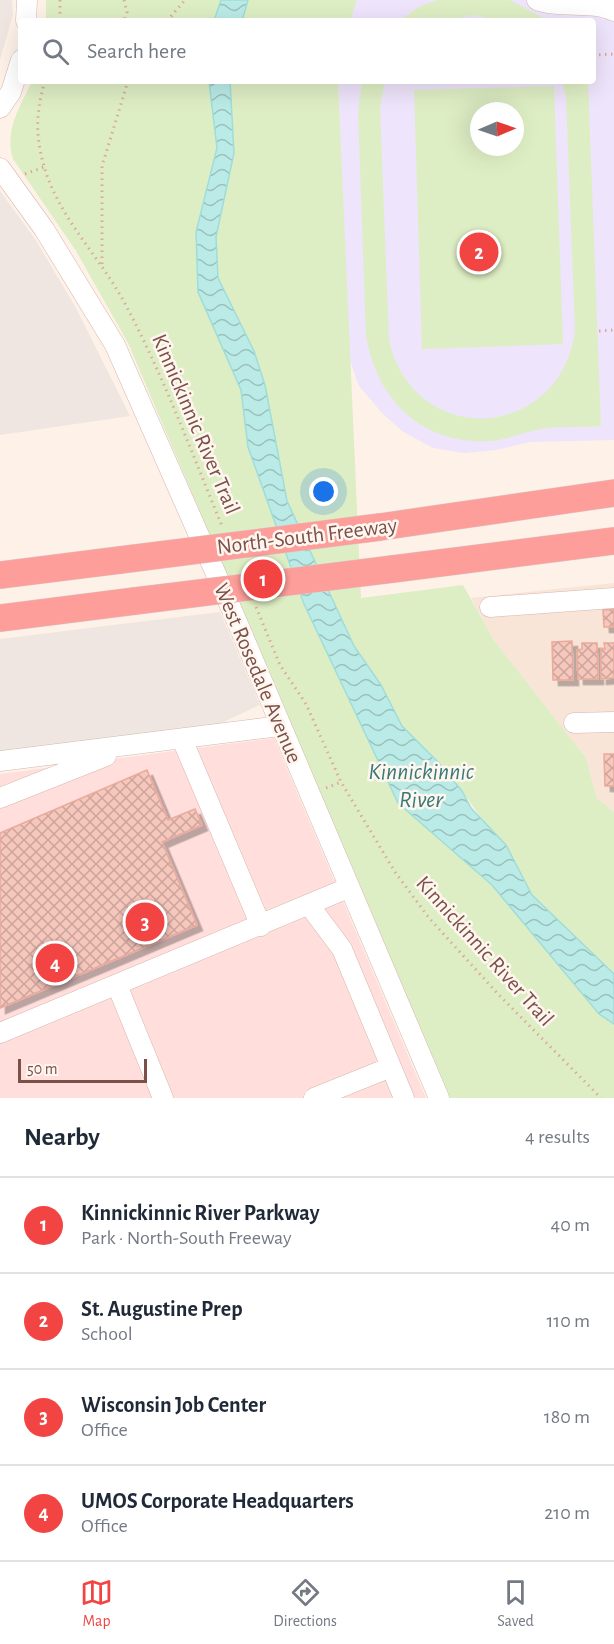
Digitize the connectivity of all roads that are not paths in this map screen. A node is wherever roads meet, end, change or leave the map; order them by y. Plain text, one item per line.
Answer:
1 (27, 0) edge
2 (537, 0) edge
3 (614, 11) edge
4 (26, 18) edge
5 (18, 70) edge
6 (0, 108) edge
7 (0, 168) edge
8 (614, 493) edge
9 (614, 541) edge
10 (0, 575) edge
11 (614, 598) edge
12 (490, 607) dead end
13 (0, 618) edge
14 (614, 722) edge
15 (574, 723) dead end
16 (280, 726) junction
17 (182, 739) junction
18 (134, 745) junction
19 (0, 761) edge
20 (0, 798) edge
21 (348, 888) junction
22 (309, 905) junction
23 (261, 926) junction
24 (117, 985) junction
25 (0, 1033) edge
26 (391, 1067) junction
27 (163, 1098) edge
28 (314, 1098) edge
29 (404, 1098) edge
30 (439, 1098) edge

1 - 4 street
2 - 3 street
5 - 6 street
7 - 16 street, West Rosedale Avenue
8 - 10 highway, North-South Freeway, bridge
9 - 13 highway, North-South Freeway, bridge
11 - 12 street
14 - 15 street
16 - 17 street
16 - 21 street, West Rosedale Avenue
17 - 18 street
17 - 23 street
18 - 19 street
18 - 20 street
21 - 22 street
21 - 30 street, West Rosedale Avenue
22 - 23 street
22 - 26 street
23 - 24 street
24 - 25 street
24 - 27 street
26 - 28 street
26 - 29 street

